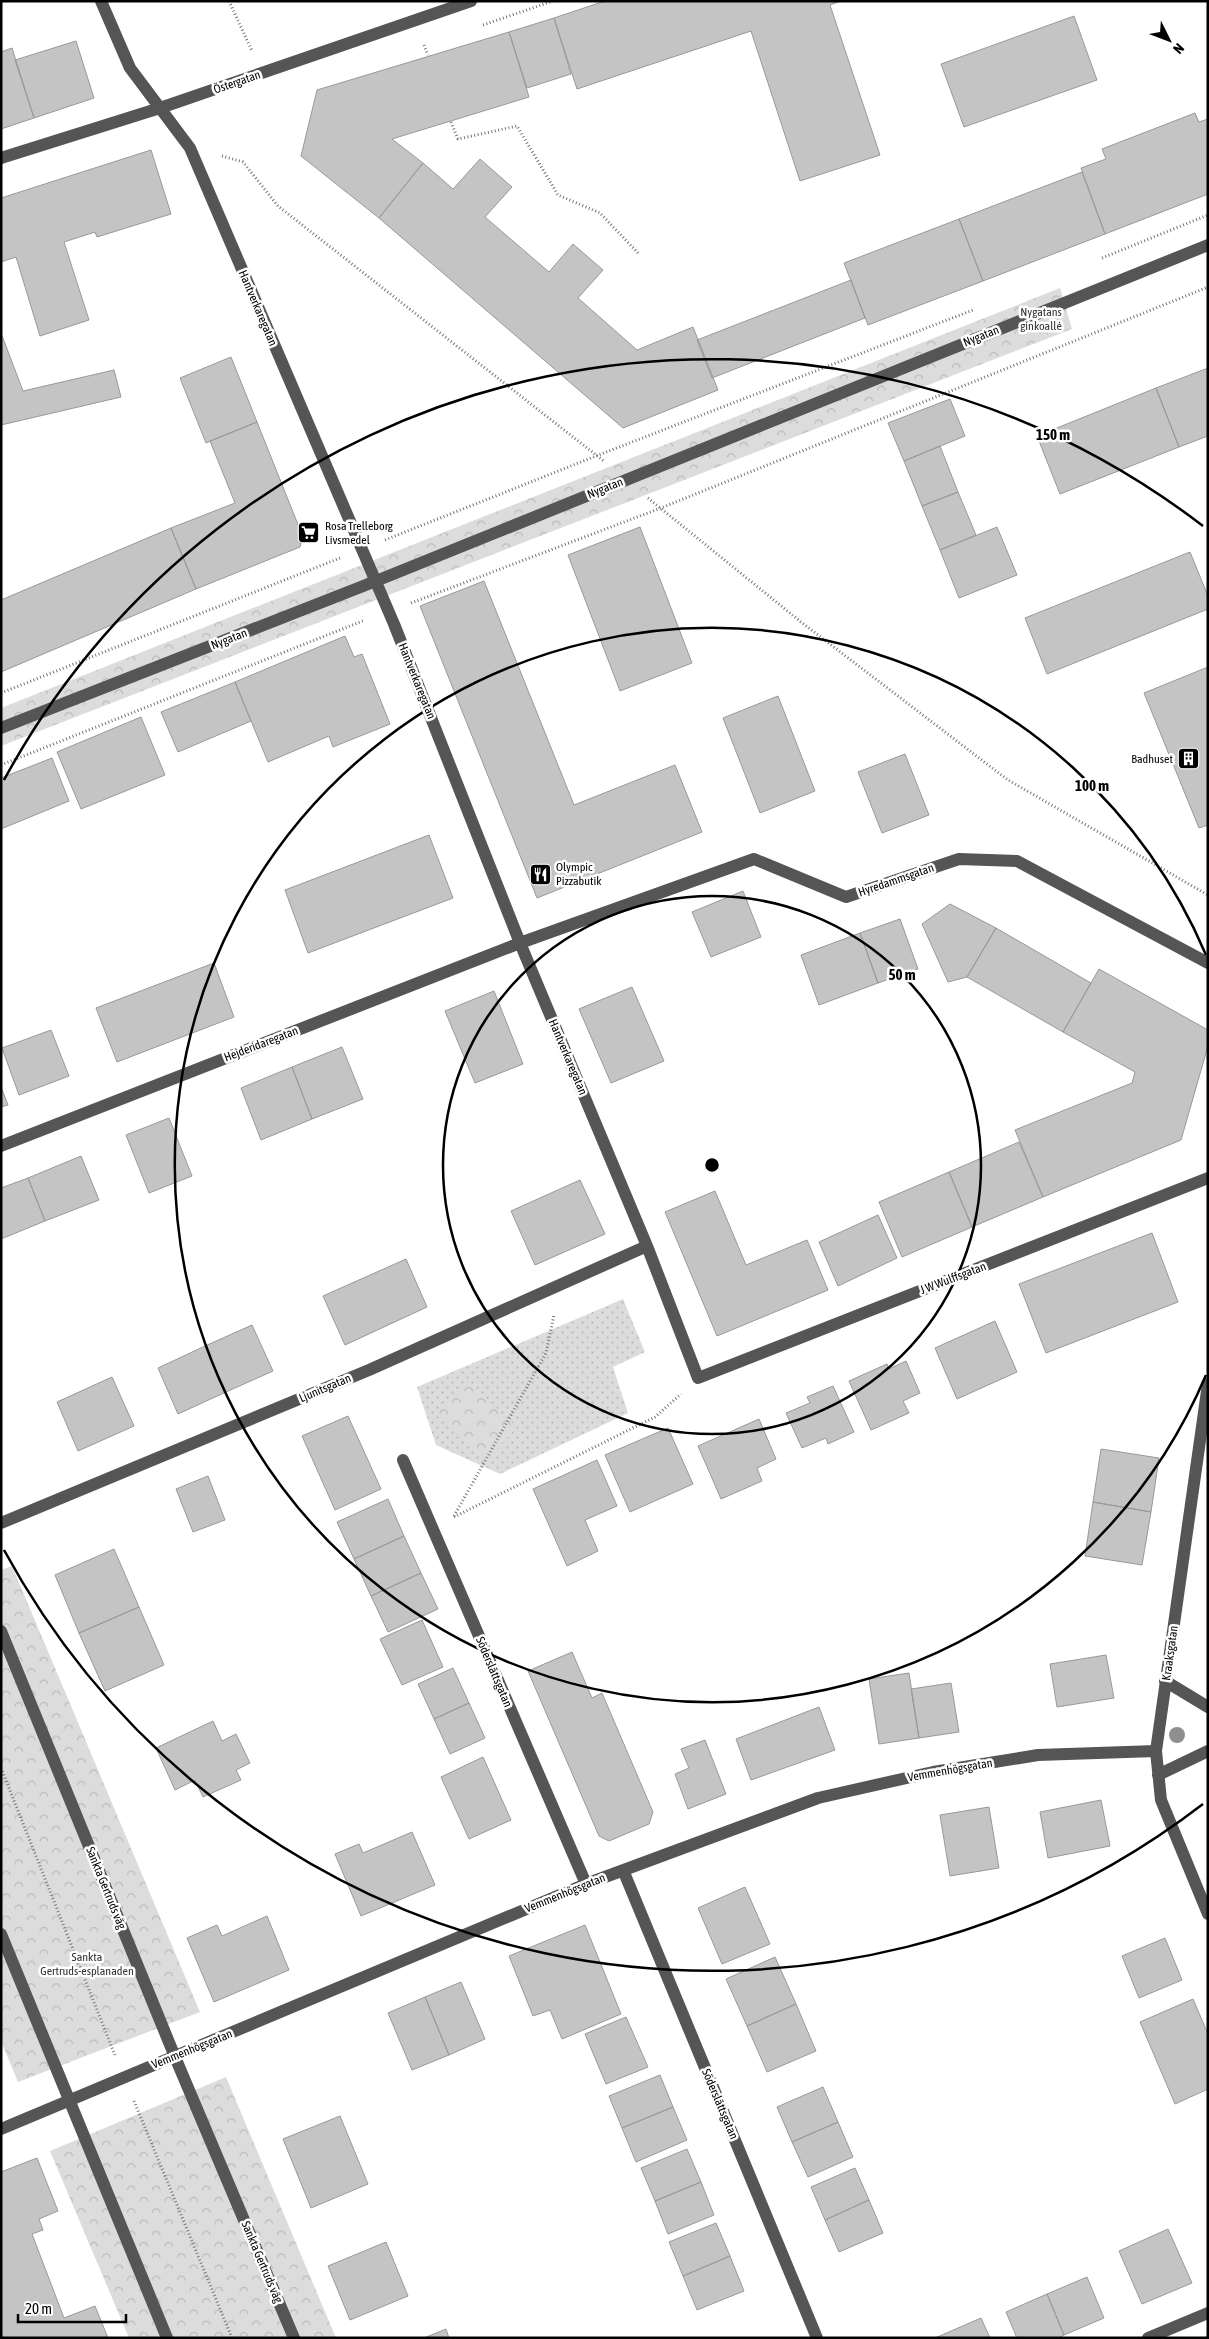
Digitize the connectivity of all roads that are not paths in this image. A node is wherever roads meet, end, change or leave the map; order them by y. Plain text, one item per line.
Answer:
1 (100, 1) edge
2 (471, 1) edge
3 (160, 108) junction
4 (1, 158) edge
5 (1208, 245) edge
6 (376, 581) junction
7 (1, 728) edge
8 (520, 943) junction
9 (1208, 963) edge
10 (1, 1146) edge
11 (1208, 1178) edge
12 (647, 1246) junction
13 (698, 1378) joint
14 (1208, 1384) edge
15 (403, 1460) dead end
16 (1, 1523) edge
17 (1, 1631) edge
18 (1166, 1681) junction
19 (1208, 1707) edge
20 (1156, 1751) junction
21 (1208, 1751) edge
22 (1158, 1775) junction
23 (622, 1870) junction
24 (586, 1884) junction
25 (1208, 1914) edge
26 (1, 1934) edge
27 (175, 2057) junction
28 (69, 2101) junction
29 (1, 2129) edge
30 (1208, 2313) edge
31 (167, 2338) edge
32 (294, 2338) edge
33 (817, 2338) edge
34 (1148, 2338) edge

1 - 3 street, Hantverkaregatan
2 - 3 street, Östergatan
3 - 4 street, Östergatan
3 - 6 street, Hantverkaregatan
5 - 6 street, Nygatan
6 - 7 street, Nygatan
6 - 8 street, Hantverkaregatan
8 - 9 street, Hyredammsgatan
8 - 10 street, Hejderidaregatan
8 - 12 street, Hantverkaregatan
11 - 13 street, J W Wulffsgatan
12 - 13 street, Hantverkaregatan
12 - 16 street, Ljunitsgatan
14 - 18 street, Kraaksgatan
15 - 24 street, Söderslättsgatan
17 - 27 street, Sankta Gertruds väg
18 - 19 street
18 - 20 street, Kraaksgatan
20 - 22 street, Kraaksgatan
20 - 23 street, Vemmenhögsgatan
21 - 22 street
22 - 25 street, Kraaksgatan
23 - 24 street, Vemmenhögsgatan
23 - 33 street, Söderslättsgatan
24 - 27 street, Vemmenhögsgatan
26 - 28 street
27 - 28 street, Vemmenhögsgatan
27 - 32 street, Sankta Gertruds väg
28 - 29 street, Vemmenhögsgatan
28 - 31 street
30 - 34 street

